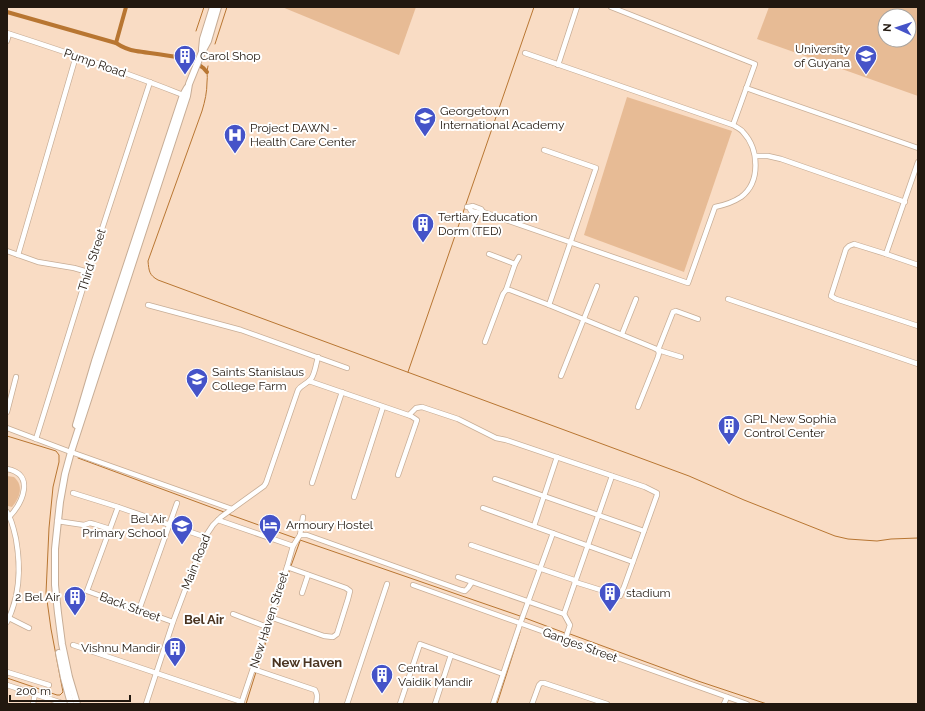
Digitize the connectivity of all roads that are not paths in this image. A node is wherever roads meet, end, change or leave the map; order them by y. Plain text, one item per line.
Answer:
1 (214, 7) edge
2 (218, 7) edge
3 (577, 7) edge
4 (610, 7) edge
5 (8, 33) edge
6 (7, 41) edge
7 (525, 53) dead end
8 (201, 54) junction
9 (76, 56) junction
10 (558, 65) junction
11 (150, 82) junction
12 (190, 83) junction
13 (746, 88) junction
14 (183, 95) junction
15 (733, 125) junction
16 (918, 148) edge
17 (544, 150) dead end
18 (755, 156) junction
19 (918, 162) edge
20 (905, 202) junction
21 (468, 207) dead end
22 (570, 243) junction
23 (7, 251) edge
24 (489, 254) dead end
25 (886, 254) junction
26 (18, 255) junction
27 (519, 257) dead end
28 (515, 264) junction
29 (918, 265) edge
30 (88, 272) junction
31 (597, 286) dead end
32 (506, 290) junction
33 (636, 299) dead end
34 (728, 299) dead end
35 (549, 304) junction
36 (148, 305) dead end
37 (584, 319) junction
38 (698, 319) dead end
39 (918, 326) edge
40 (622, 334) junction
41 (485, 342) dead end
42 (658, 350) junction
43 (318, 357) junction
44 (680, 357) dead end
45 (918, 364) edge
46 (348, 368) dead end
47 (561, 376) dead end
48 (16, 377) dead end
49 (309, 381) junction
50 (342, 392) junction
51 (383, 407) junction
52 (638, 407) dead end
53 (7, 412) edge
54 (409, 415) junction
55 (7, 428) edge
56 (36, 439) junction
57 (70, 451) junction
58 (557, 457) junction
59 (7, 469) edge
60 (398, 475) dead end
61 (612, 476) junction
62 (495, 480) dead end
63 (312, 484) dead end
64 (73, 493) dead end
65 (354, 497) dead end
66 (544, 497) junction
67 (177, 503) dead end
68 (118, 507) junction
69 (483, 508) dead end
70 (232, 509) junction
71 (8, 514) edge
72 (598, 515) junction
73 (303, 517) dead end
74 (220, 518) junction
75 (59, 521) junction
76 (170, 525) junction
77 (534, 526) junction
78 (110, 529) junction
79 (644, 532) junction
80 (553, 534) junction
81 (299, 536) junction
82 (205, 537) junction
83 (294, 544) junction
84 (471, 545) dead end
85 (588, 546) junction
86 (633, 562) junction
87 (290, 568) junction
88 (540, 569) junction
89 (308, 575) junction
90 (458, 577) dead end
91 (472, 582) junction
92 (575, 582) junction
93 (386, 584) dead end
94 (413, 585) dead end
95 (302, 594) dead end
96 (529, 601) junction
97 (139, 610) junction
98 (232, 614) dead end
99 (564, 614) junction
100 (272, 618) junction
101 (522, 619) junction
102 (8, 620) edge
103 (173, 622) junction
104 (267, 627) junction
105 (29, 628) dead end
106 (566, 636) junction
107 (73, 645) dead end
108 (451, 655) junction
109 (253, 669) junction
110 (7, 672) edge
111 (157, 673) junction
112 (503, 674) junction
113 (7, 685) edge
114 (49, 685) dead end
115 (35, 694) junction
116 (726, 697) junction
117 (242, 703) edge
118 (32, 704) edge
119 (65, 704) edge
120 (70, 704) edge
121 (77, 704) edge
122 (146, 704) edge
123 (316, 704) edge
124 (347, 704) edge
125 (400, 704) edge
126 (435, 704) edge
127 (493, 704) edge
128 (532, 704) edge
129 (607, 704) edge
130 (724, 704) edge
131 (746, 704) edge

1 - 8 main road
2 - 8 main road
3 - 10 street
4 - 13 street
5 - 6 street
5 - 9 street, Pump Road
7 - 10 street
8 - 12 main road
9 - 11 street, Pump Road
9 - 26 street
10 - 15 street
11 - 14 street, Pump Road
11 - 30 street, Third Street
12 - 14 main road
12 - 57 main road
13 - 15 street
13 - 16 street
14 - 57 main road
15 - 18 street
17 - 22 street
18 - 20 street
18 - 22 street
19 - 20 street
20 - 25 street
21 - 22 street
22 - 35 street
23 - 26 street
24 - 28 street
25 - 29 street
25 - 39 street
26 - 30 street
27 - 28 street
28 - 32 street
30 - 56 street, Third Street
31 - 37 street
32 - 35 street
32 - 41 street
33 - 40 street
34 - 45 street
35 - 37 street
36 - 43 street
37 - 40 street
37 - 47 street
38 - 42 street
40 - 42 street
42 - 44 street
42 - 52 street
43 - 46 street
43 - 49 street
48 - 53 street
49 - 50 street
49 - 70 street, Main Road
50 - 51 street
50 - 63 street
51 - 54 street
51 - 65 street
54 - 58 street
54 - 60 street
55 - 56 street
56 - 57 street
57 - 70 street
57 - 75 main road
57 - 120 main road
58 - 61 street
58 - 66 street
59 - 71 street
61 - 72 street
61 - 79 street
62 - 66 street
64 - 68 street
66 - 72 street
66 - 77 street
67 - 76 street
68 - 76 street
68 - 78 street
69 - 77 street
70 - 74 street, Main Road
71 - 102 street
72 - 79 street
72 - 85 street
73 - 81 street
74 - 82 street, Main Road
74 - 83 street
75 - 78 street
75 - 121 main road
76 - 82 street
76 - 97 street
77 - 80 street
78 - 97 street, Back Street
79 - 86 street
80 - 85 street
80 - 88 street
81 - 83 street, New Haven Street
81 - 91 street
82 - 103 street, Main Road
83 - 87 street, New Haven Street
84 - 88 street
85 - 86 street
85 - 92 street
86 - 92 street
87 - 89 street
87 - 100 street, New Haven Street
88 - 92 street
88 - 96 street
89 - 95 street
89 - 100 street
90 - 91 street
91 - 96 street
92 - 99 street
93 - 124 street
94 - 101 street, Ganges Street
96 - 99 street
96 - 101 street
97 - 103 street, Back Street
98 - 104 street
99 - 106 street
100 - 104 street, New Haven Street
101 - 106 street, Ganges Street
101 - 112 street
102 - 105 street
103 - 111 street, Main Road
104 - 109 street, New Haven Street
106 - 116 street, Ganges Street
107 - 111 street
108 - 112 street
108 - 125 street
108 - 126 street
109 - 117 street, New Haven Street
109 - 123 street
110 - 114 street
111 - 117 street
111 - 122 street, Main Road
112 - 127 street
113 - 115 street
115 - 118 street
115 - 119 street
116 - 130 street
116 - 131 street, Ganges Street
128 - 129 street

